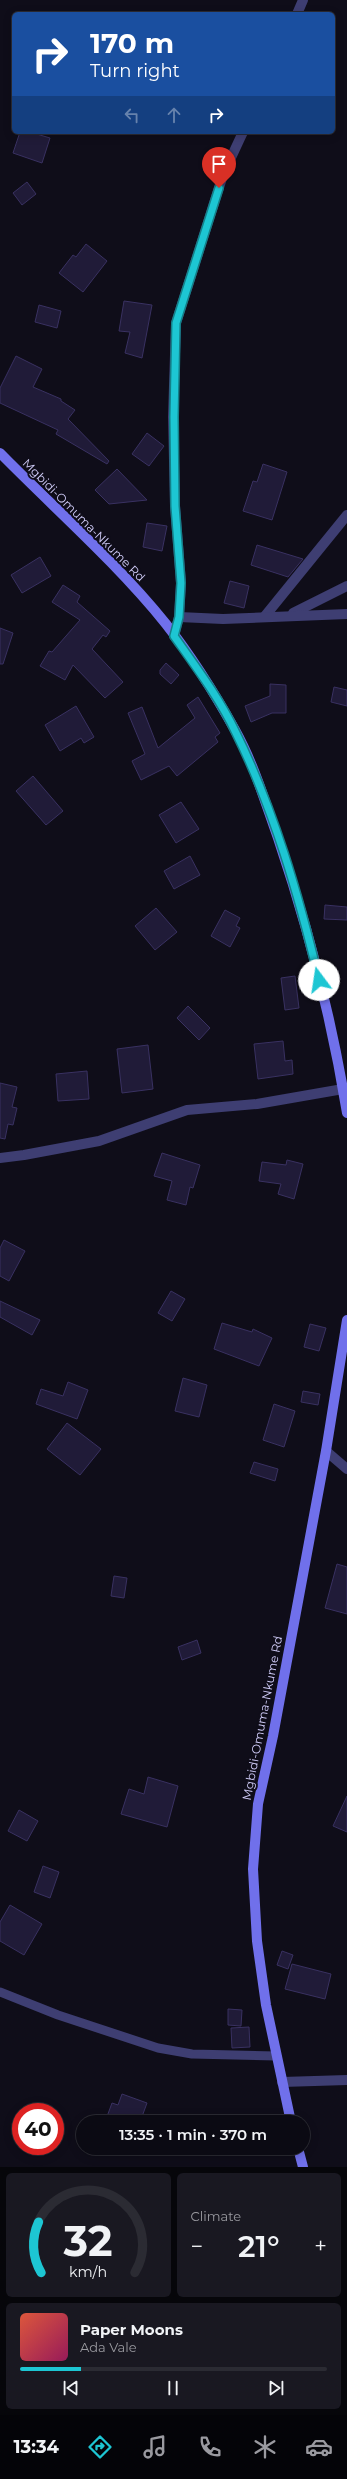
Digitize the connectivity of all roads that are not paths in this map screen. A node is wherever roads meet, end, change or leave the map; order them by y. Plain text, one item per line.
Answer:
1 (303, 0) edge
2 (298, 12) edge
3 (242, 134) edge
4 (0, 453) edge
5 (347, 515) edge
6 (347, 586) edge
7 (290, 614) junction
8 (347, 614) edge
9 (265, 616) junction
10 (179, 617) junction
11 (174, 636) junction
12 (343, 1089) junction
13 (347, 1113) edge
14 (0, 1158) edge
15 (347, 1320) edge
16 (326, 1451) junction
17 (347, 1469) edge
18 (0, 1992) edge
19 (276, 2056) junction
20 (347, 2080) edge
21 (282, 2082) junction
22 (289, 2115) edge
23 (300, 2155) edge
24 (303, 2167) edge

1 - 2 street
3 - 10 street
4 - 11 street, Mgbidi-Omuma-Nkume Rd
5 - 9 street
6 - 7 street
7 - 8 street
7 - 9 street
9 - 10 street
10 - 11 street
11 - 12 street, Mgbidi-Omuma-Nkume Rd
12 - 13 street, Mgbidi-Omuma-Nkume Rd
12 - 14 street
15 - 16 street, Mgbidi-Omuma-Nkume Rd
16 - 17 street
16 - 19 street, Mgbidi-Omuma-Nkume Rd
18 - 19 lane
19 - 21 street, Mgbidi-Omuma-Nkume Rd
20 - 21 street
21 - 22 street, Mgbidi-Omuma-Nkume Rd
23 - 24 street

